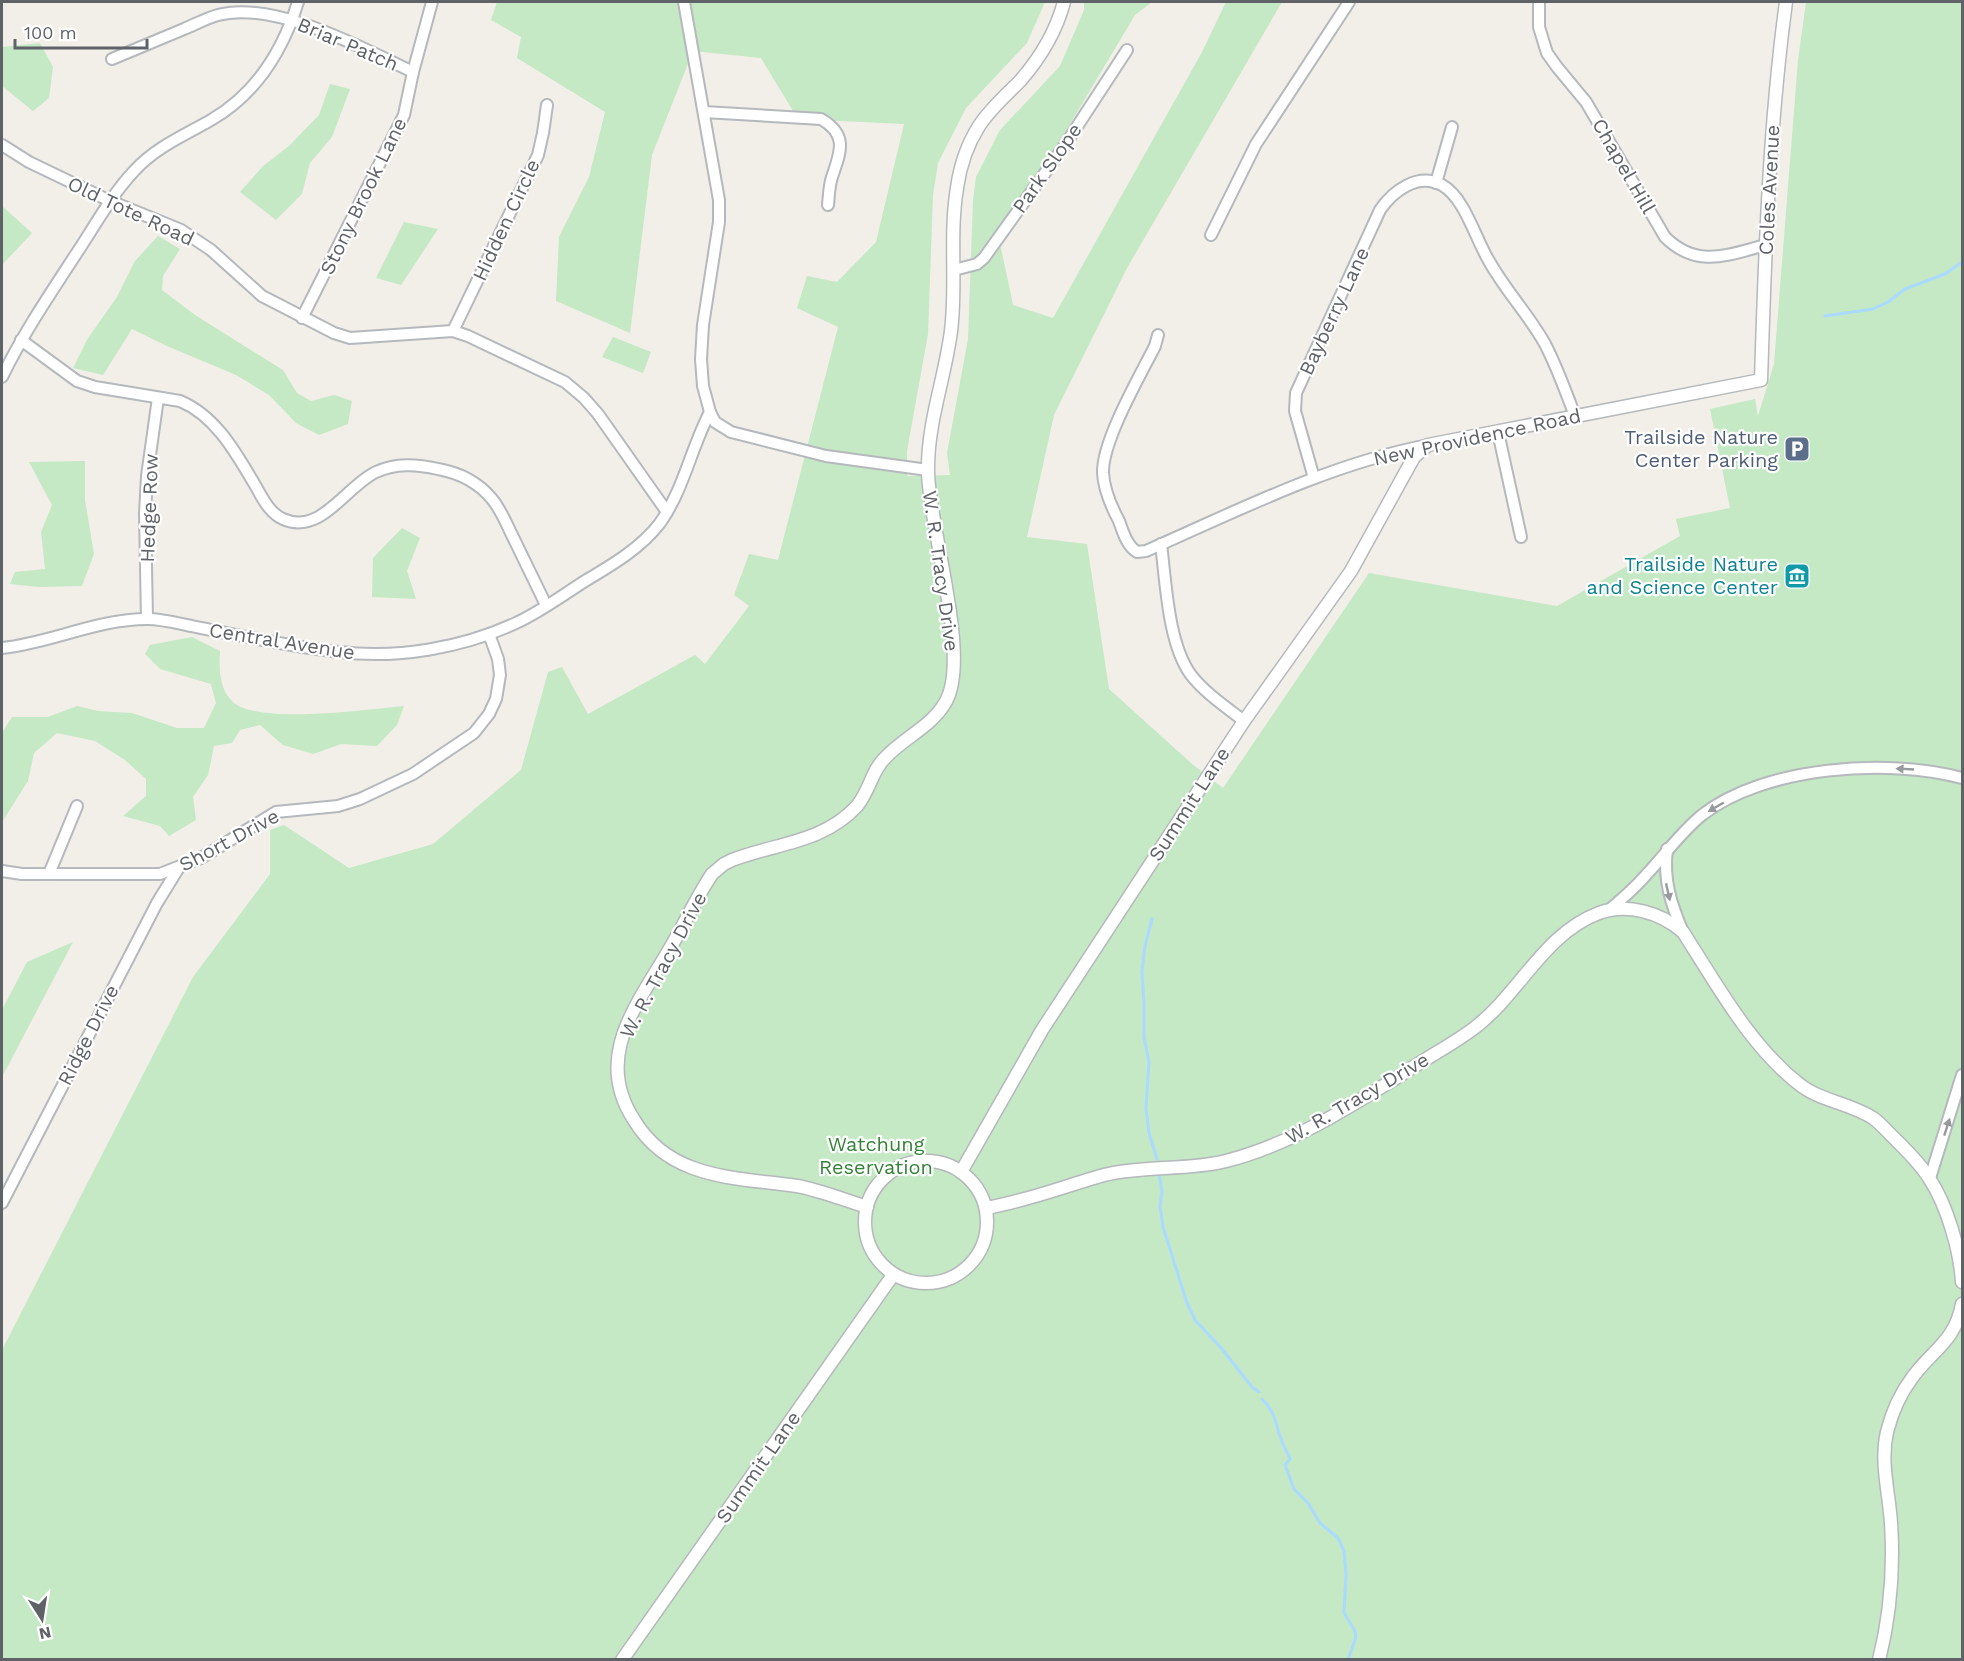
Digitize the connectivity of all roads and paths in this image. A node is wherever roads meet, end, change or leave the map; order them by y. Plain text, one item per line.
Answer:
1 (298, 2) edge
2 (432, 2) edge
3 (684, 2) edge
4 (1064, 2) edge
5 (1349, 2) edge
6 (1539, 2) edge
7 (1786, 2) edge
8 (292, 20) junction
9 (1127, 50) dead end
10 (112, 58) dead end
11 (413, 72) junction
12 (547, 105) dead end
13 (704, 112) junction
14 (1452, 127) dead end
15 (2, 146) edge
16 (1436, 183) junction
17 (110, 201) junction
18 (828, 205) dead end
19 (1211, 235) dead end
20 (1766, 245) junction
21 (954, 270) junction
22 (302, 318) junction
23 (453, 331) junction
24 (1158, 335) dead end
25 (21, 339) junction
26 (2, 377) edge
27 (1761, 380) joint
28 (158, 398) junction
29 (710, 412) junction
30 (1575, 416) junction
31 (1498, 432) junction
32 (1428, 445) junction
33 (928, 470) junction
34 (1314, 478) junction
35 (667, 512) junction
36 (1521, 537) dead end
37 (1161, 544) junction
38 (546, 605) junction
39 (147, 619) junction
40 (489, 634) junction
41 (2, 648) edge
42 (1244, 721) junction
43 (1962, 778) edge
44 (77, 806) dead end
45 (1667, 849) junction
46 (178, 869) junction
47 (2, 871) edge
48 (49, 874) junction
49 (1610, 910) junction
50 (1683, 932) junction
51 (1962, 1076) edge
52 (961, 1172) junction
53 (1930, 1178) junction
54 (2, 1203) edge
55 (867, 1207) junction
56 (986, 1208) junction
57 (893, 1275) junction
58 (1962, 1282) edge
59 (1962, 1304) edge
60 (622, 1659) edge
61 (1879, 1659) edge

1 - 8 street
2 - 11 street, Stony Brook Lane
3 - 13 street
4 - 21 street, W. R. Tracy Drive
5 - 19 street
6 - 20 street, Chapel Hill
7 - 20 street, Coles Avenue
8 - 10 street, Briar Patch
8 - 11 street, Briar Patch
8 - 17 street
9 - 21 street, Park Slope
11 - 22 street, Stony Brook Lane
12 - 23 street, Hidden Circle
13 - 18 street
13 - 29 street
14 - 16 street
15 - 17 street, Old Tote Road
16 - 30 street
16 - 34 street, Bayberry Lane
17 - 22 street, Old Tote Road
17 - 25 street
20 - 27 street, Coles Avenue
21 - 33 street, W. R. Tracy Drive
22 - 23 street, Old Tote Road
23 - 35 street, Old Tote Road
24 - 37 street, New Providence Road
25 - 26 street
25 - 28 street
27 - 30 street, New Providence Road
28 - 38 street
28 - 39 street, Hedge Row
29 - 33 street
29 - 35 street, Central Avenue
30 - 31 street, New Providence Road
31 - 32 street, New Providence Road
31 - 36 street
32 - 34 street, New Providence Road
32 - 42 street, Summit Lane
33 - 55 street, W. R. Tracy Drive
34 - 37 street, New Providence Road
35 - 38 street, Central Avenue
37 - 42 street
38 - 40 street, Central Avenue
39 - 40 street, Central Avenue
39 - 41 street, Central Avenue
40 - 46 street, Short Drive
42 - 52 street, Summit Lane
43 -> 45 street, W. R. Tracy Drive
44 - 48 street
45 - 49 street, W. R. Tracy Drive
45 -> 50 street, W. R. Tracy Drive
46 - 48 street, Short Drive
46 - 54 street, Ridge Drive
47 - 48 street, Short Drive
49 - 50 street, W. R. Tracy Drive
49 - 56 street, W. R. Tracy Drive
50 - 53 street, W. R. Tracy Drive
53 -> 51 street
52 - 55 street
52 - 56 street
53 - 58 street, W. R. Tracy Drive
55 - 57 street
56 - 57 street
57 - 60 street, Summit Lane
59 - 61 street

